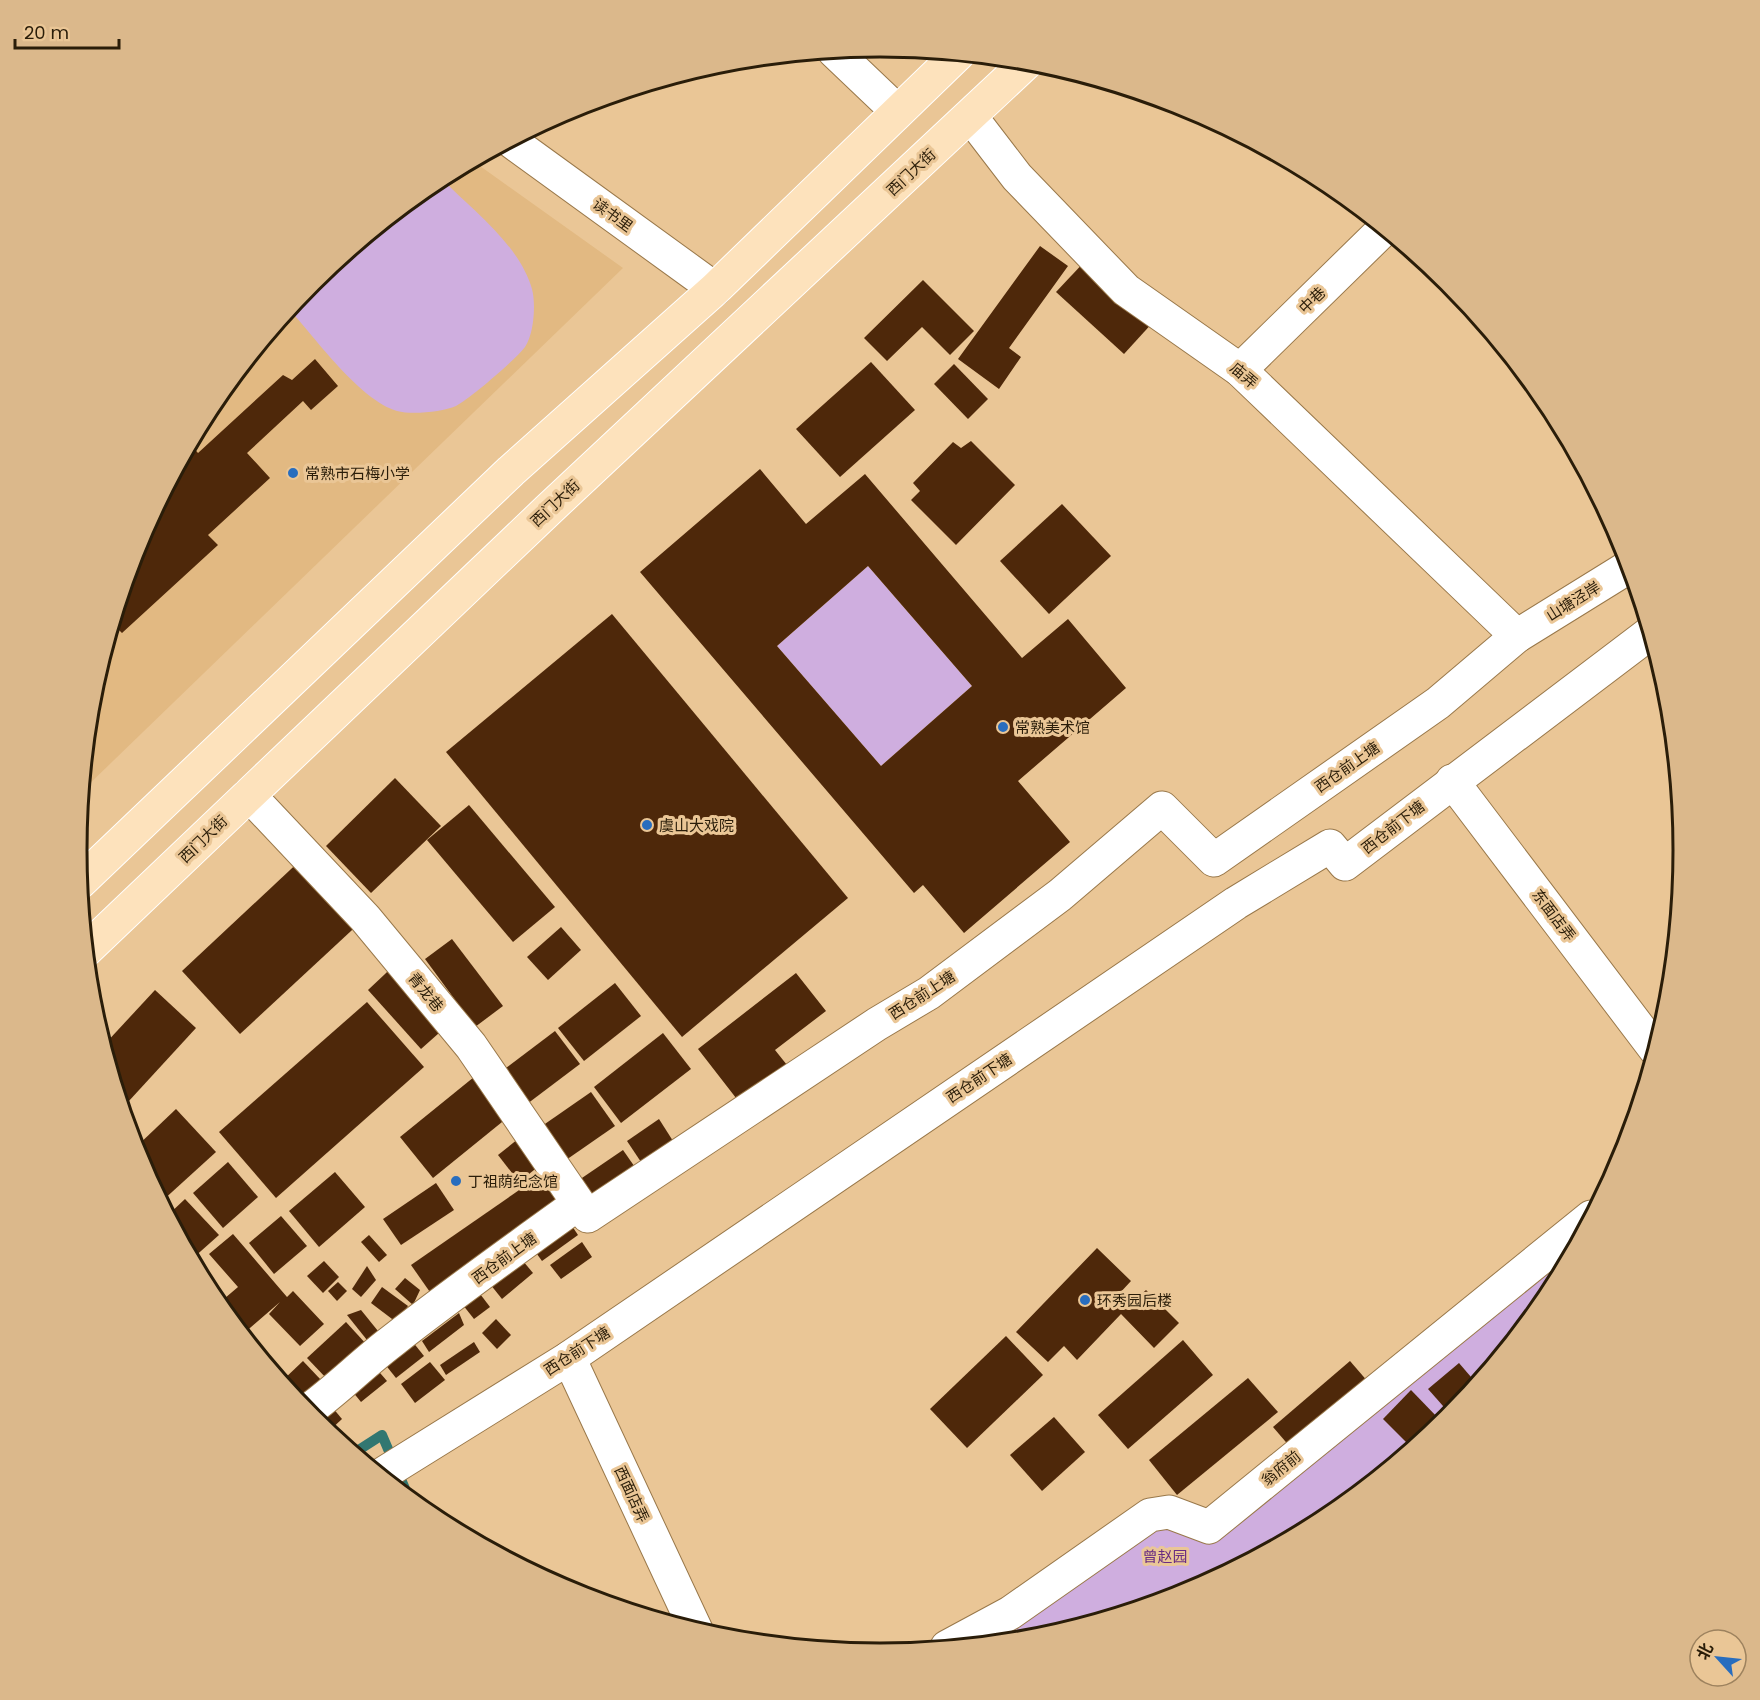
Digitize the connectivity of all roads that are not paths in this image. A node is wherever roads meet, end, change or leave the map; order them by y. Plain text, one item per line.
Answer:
1 (842, 58) edge
2 (951, 61) edge
3 (1019, 70) edge
4 (897, 111) junction
5 (971, 117) junction
6 (517, 145) edge
7 (1379, 234) edge
8 (715, 289) junction
9 (1240, 370) junction
10 (1622, 571) edge
11 (1517, 636) junction
12 (1644, 638) edge
13 (1452, 782) junction
14 (249, 795) junction
15 (1215, 860) junction
16 (88, 874) edge
17 (1236, 903) junction
18 (93, 943) edge
19 (1649, 1041) edge
20 (580, 1207) junction
21 (1577, 1227) edge
22 (568, 1358) junction
23 (314, 1406) edge
24 (387, 1471) edge
25 (691, 1620) edge
26 (963, 1638) edge

1 - 4 lane
2 - 4 main road
3 - 5 main road, 西门大街
4 - 8 main road
5 - 9 lane, 庙弄
5 - 14 main road, 西门大街
6 - 8 lane, 读书里
7 - 9 lane, 中巷
8 - 16 main road
9 - 11 lane, 庙弄
10 - 11 lane, 山塘泾岸
11 - 15 lane, 西仓前上塘
12 - 13 lane, 西仓前下塘
13 - 17 lane, 西仓前下塘
13 - 19 lane, 东面店弄
14 - 18 main road, 西门大街
14 - 20 lane, 青龙巷
15 - 17 lane
15 - 20 lane, 西仓前上塘
17 - 22 lane, 西仓前下塘
20 - 23 lane, 西仓前上塘
21 - 26 lane, 翁府前
22 - 24 lane, 西仓前下塘
22 - 25 lane, 西面店弄

